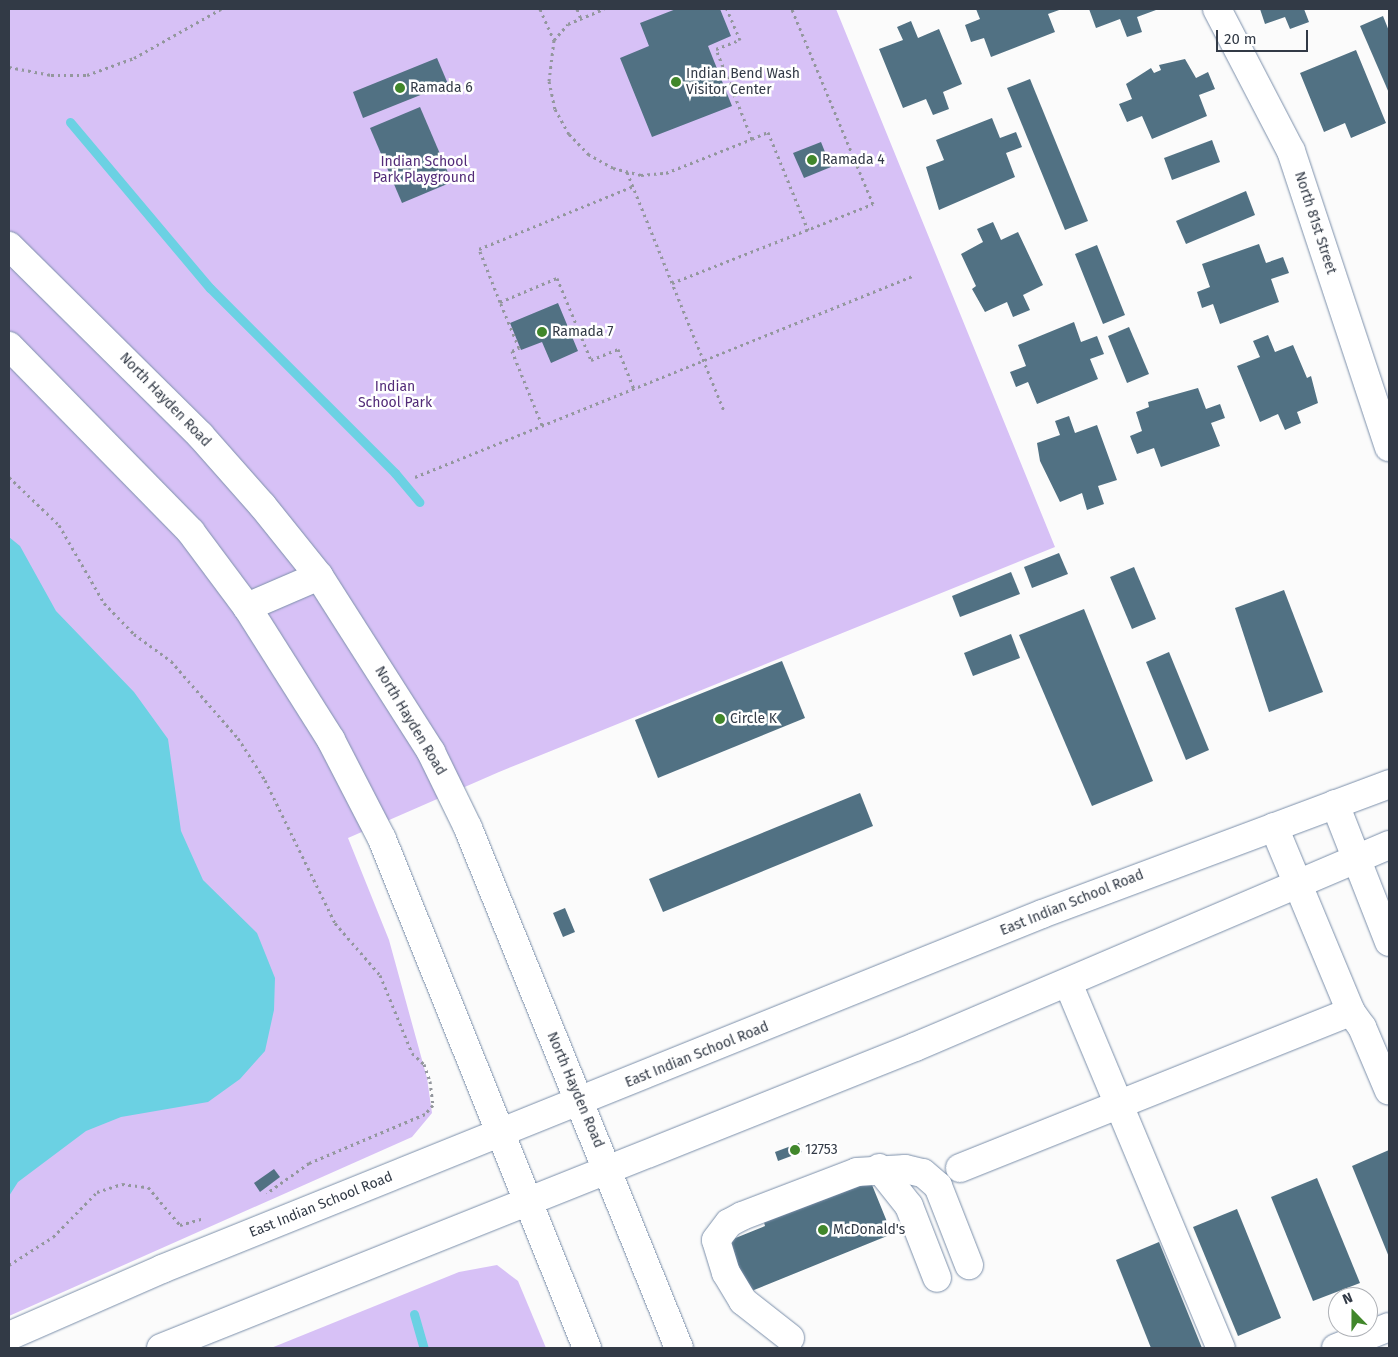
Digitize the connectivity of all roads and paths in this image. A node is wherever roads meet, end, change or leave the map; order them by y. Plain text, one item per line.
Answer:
1 (222, 9) edge
2 (540, 9) edge
3 (577, 9) edge
4 (604, 9) edge
5 (727, 9) edge
6 (792, 9) edge
7 (1217, 9) edge
8 (581, 19) junction
9 (554, 40) junction
10 (9, 68) edge
11 (752, 139) junction
12 (627, 172) junction
13 (633, 186) junction
14 (808, 230) junction
15 (9, 246) edge
16 (915, 275) dead end
17 (672, 283) junction
18 (500, 302) junction
19 (9, 346) edge
20 (703, 361) junction
21 (634, 388) junction
22 (724, 412) dead end
23 (542, 426) junction
24 (1389, 446) edge
25 (9, 477) edge
26 (415, 477) dead end
27 (318, 576) junction
28 (247, 607) junction
29 (1389, 784) edge
30 (1335, 804) junction
31 (1274, 827) junction
32 (1389, 845) edge
33 (1357, 859) junction
34 (1297, 885) junction
35 (1389, 942) edge
36 (1068, 983) junction
37 (1350, 1012) junction
38 (1389, 1091) edge
39 (580, 1102) junction
40 (1120, 1104) junction
41 (500, 1134) junction
42 (879, 1168) junction
43 (960, 1168) dead end
44 (609, 1169) junction
45 (258, 1198) dead end
46 (528, 1201) junction
47 (207, 1217) dead end
48 (9, 1265) edge
49 (969, 1265) dead end
50 (937, 1278) dead end
51 (1389, 1327) edge
52 (9, 1336) edge
53 (790, 1338) dead end
54 (161, 1348) edge
55 (587, 1348) edge
56 (679, 1348) edge
57 (1221, 1348) edge
58 (1336, 1348) edge

1 - 10 path
2 - 9 path
3 - 8 path
4 - 8 path
5 - 11 path
6 - 14 path
7 - 24 main road, North 81st Street
8 - 9 path
9 - 12 path
11 - 12 path
11 - 14 path
12 - 13 path
13 - 17 path
13 - 18 path
14 - 17 path
15 - 27 main road, North Hayden Road
16 - 20 path
17 - 20 path
18 - 21 path
18 - 23 path
19 - 28 main road
20 - 21 path
20 - 22 path
21 - 23 path
23 - 26 path
25 - 45 path
27 - 28 main road
27 - 39 main road, North Hayden Road
28 - 41 main road
29 - 30 main road, East Indian School Road
30 - 31 main road, East Indian School Road
30 - 33 main road
31 - 34 main road
31 - 39 main road, East Indian School Road
32 - 33 main road
33 - 34 main road
33 - 35 main road
34 - 36 main road
34 - 37 main road
36 - 40 main road
36 - 44 main road
37 - 38 main road
37 - 40 main road
39 - 41 main road, East Indian School Road
39 - 44 main road, North Hayden Road
40 - 43 main road
40 - 57 main road
41 - 46 main road
41 - 52 main road, East Indian School Road
42 - 49 main road
42 - 50 main road
42 - 53 main road
44 - 46 main road
44 - 56 main road, North Hayden Road
46 - 54 main road
46 - 55 main road
47 - 48 path
51 - 58 main road

